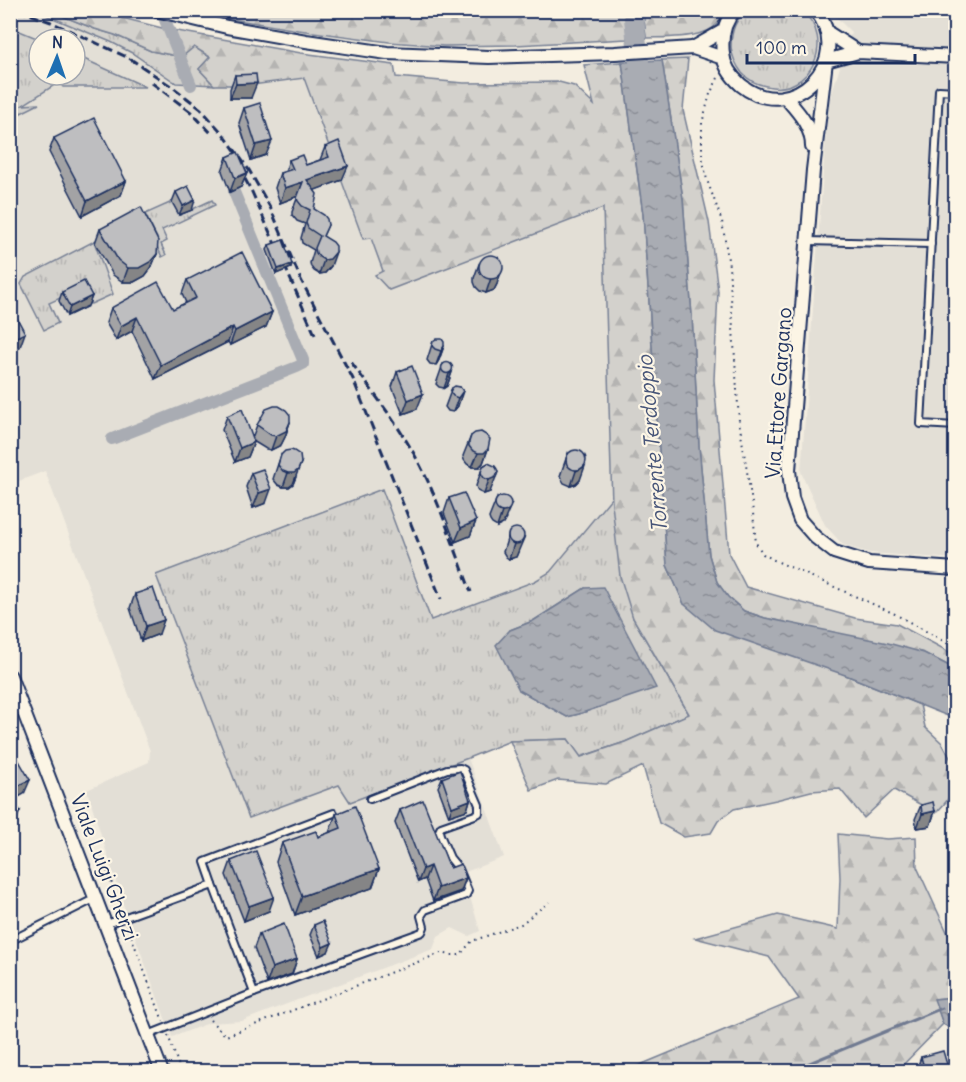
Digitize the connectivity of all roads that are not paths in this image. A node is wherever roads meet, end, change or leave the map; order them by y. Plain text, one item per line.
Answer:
1 (156, 10) edge
2 (735, 10) edge
3 (815, 10) edge
4 (723, 31) junction
5 (827, 32) junction
6 (693, 48) junction
7 (858, 52) junction
8 (956, 57) edge
9 (724, 61) junction
10 (826, 61) junction
11 (956, 90) edge
12 (785, 97) junction
13 (813, 170) junction
14 (808, 241) junction
15 (931, 244) junction
16 (956, 426) edge
17 (956, 569) edge
18 (10, 676) edge
19 (370, 799) dead end
20 (334, 813) edge
21 (213, 885) junction
22 (96, 898) junction
23 (105, 925) junction
24 (10, 942) edge
25 (254, 993) junction
26 (148, 1035) junction
27 (162, 1071) edge

1 - 6 street
2 - 4 street
3 - 5 street
4 - 6 street
4 - 9 street
5 - 7 street
5 - 10 street, Via Ettore Gargano
6 - 9 street
7 - 8 street
7 - 10 street
9 - 12 street
10 - 12 street
10 - 13 street, Via Ettore Gargano
11 - 15 lane
12 - 13 street, Via Ettore Gargano
13 - 14 street, Via Ettore Gargano
14 - 15 lane
14 - 17 street, Via Ettore Gargano
15 - 16 lane
18 - 22 street, Viale Luigi Gherzi
19 - 25 lane
20 - 21 lane
21 - 23 lane
21 - 25 lane
22 - 23 street, Viale Luigi Gherzi
22 - 24 lane
23 - 26 street, Viale Luigi Gherzi
25 - 26 lane
26 - 27 street, Viale Luigi Gherzi

